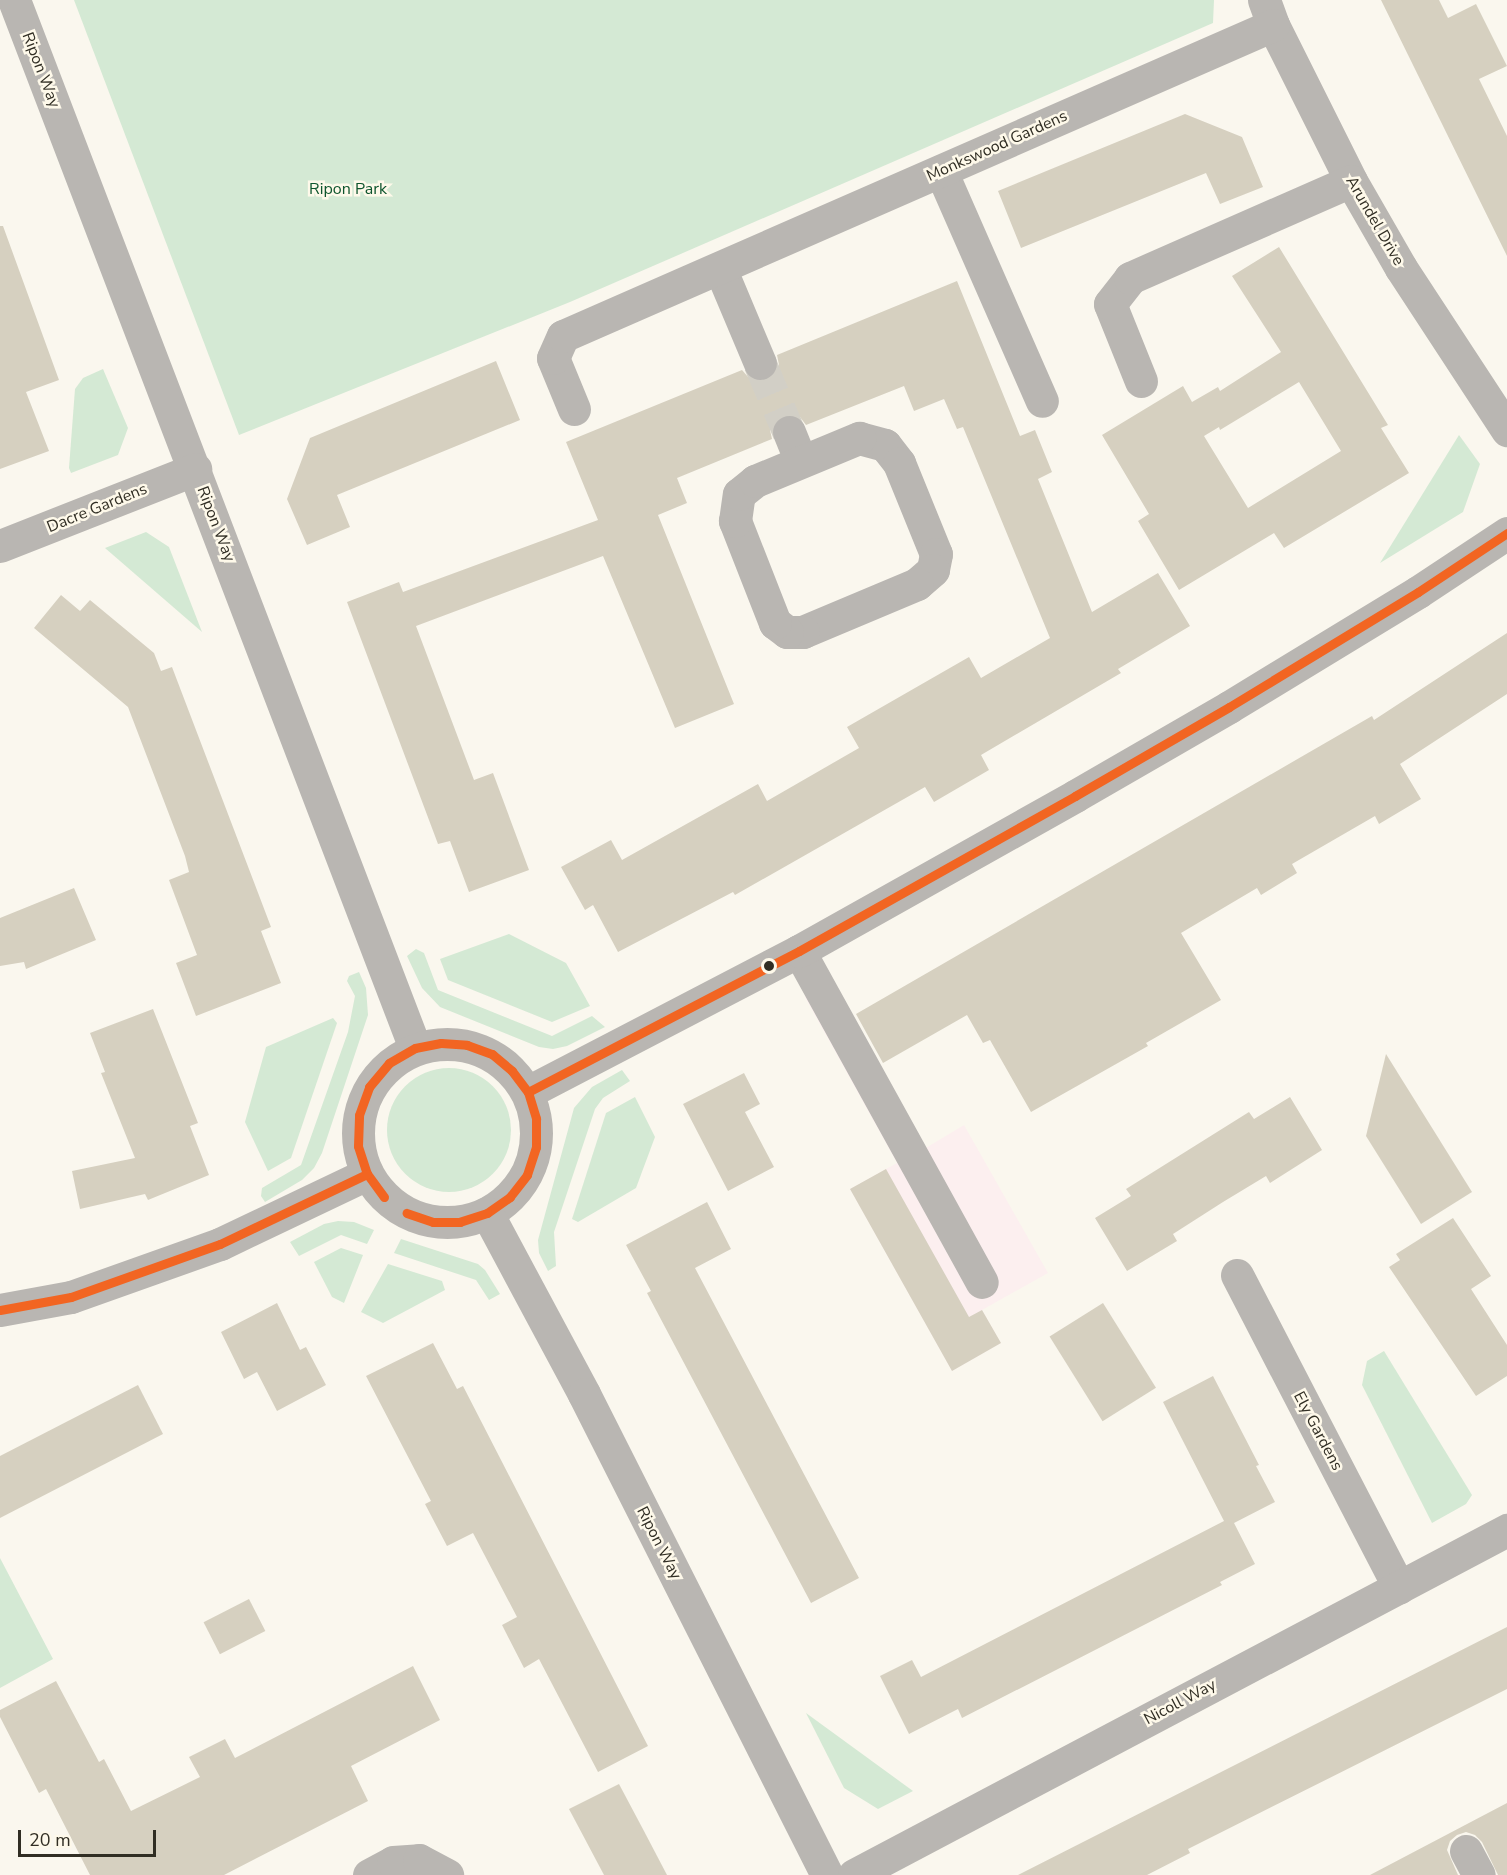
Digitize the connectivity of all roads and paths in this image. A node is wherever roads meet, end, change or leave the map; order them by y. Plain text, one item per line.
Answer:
1 (14, 0) edge
2 (1269, 12) edge
3 (941, 171) junction
4 (1350, 181) junction
5 (720, 268) junction
6 (760, 363) tunnel mouth
7 (1141, 381) dead end
8 (1042, 401) dead end
9 (574, 410) dead end
10 (1507, 430) edge
11 (795, 446) joint
12 (195, 469) junction
13 (1507, 533) edge
14 (0, 546) edge
15 (799, 951) junction
16 (415, 1048) junction
17 (528, 1092) junction
18 (368, 1174) junction
19 (487, 1214) junction
20 (1237, 1275) dead end
21 (982, 1281) dead end
22 (0, 1310) edge
23 (1507, 1530) edge
24 (1399, 1587) junction
25 (369, 1875) edge
26 (447, 1875) edge
27 (827, 1875) edge
28 (854, 1875) edge

1 - 12 street, Ripon Way
2 - 3 street, Monkswood Gardens
2 - 4 street, Arundel Drive
3 - 5 street, Monkswood Gardens
3 - 8 street
4 - 7 street
4 - 10 street, Arundel Drive
5 - 6 street
5 - 9 street, Monkswood Gardens
11 - 11 street
12 - 14 street, Dacre Gardens
12 - 16 street, Ripon Way
13 - 15 street
15 - 17 street
15 - 21 street
16 - 17 street
16 - 18 street
17 - 19 street
18 - 19 street
18 - 22 street
19 - 27 street, Ripon Way
20 - 24 street, Ely Gardens
23 - 24 street, Nicoll Way
24 - 28 street, Nicoll Way
25 - 26 street

